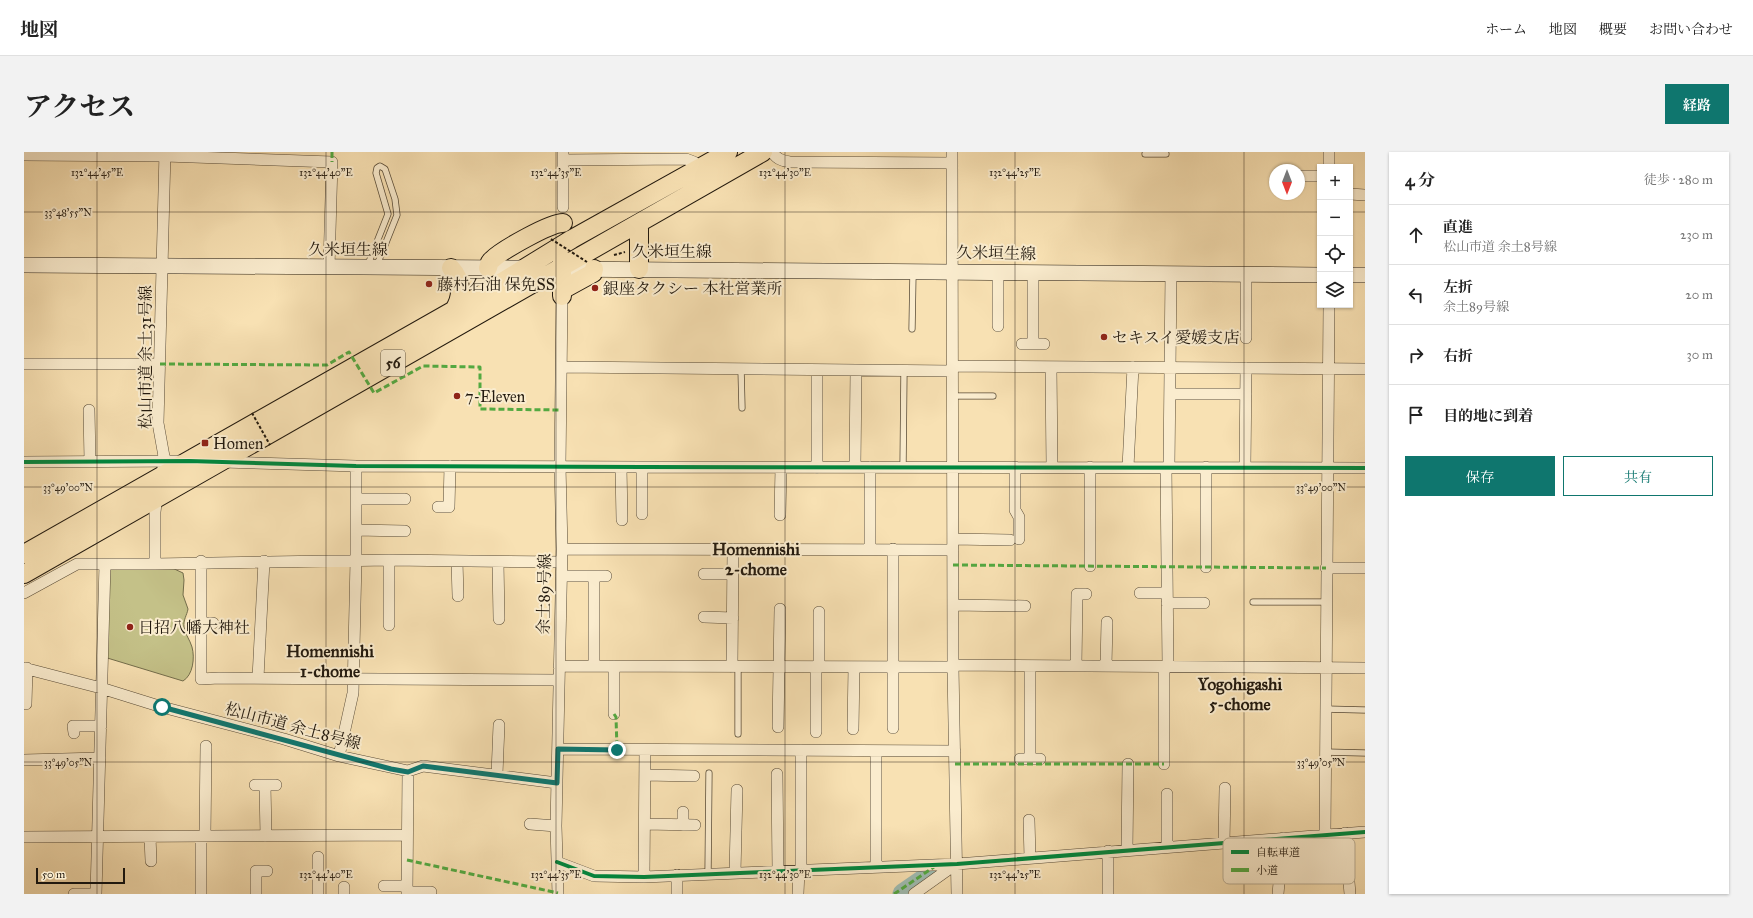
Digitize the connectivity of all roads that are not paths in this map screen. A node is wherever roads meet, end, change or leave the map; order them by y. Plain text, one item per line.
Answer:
1 (728, 152) edge
2 (763, 152) edge
3 (772, 152) edge
4 (1329, 152) edge
5 (1155, 153) edge
6 (165, 154) edge
7 (1145, 154) dead end
8 (1166, 154) dead end
9 (24, 155) edge
10 (563, 156) edge
11 (952, 158) edge
12 (1329, 164) edge
13 (698, 169) junction
14 (1305, 176) edge
15 (1317, 176) edge
16 (1353, 194) edge
17 (1365, 195) edge
18 (563, 215) junction
19 (639, 224) junction
20 (556, 242) junction
21 (24, 265) edge
22 (162, 265) junction
23 (591, 266) junction
24 (329, 267) junction
25 (372, 267) junction
26 (452, 268) junction
27 (488, 268) junction
28 (527, 268) junction
29 (562, 269) junction
30 (639, 269) junction
31 (913, 271) junction
32 (951, 271) junction
33 (998, 271) junction
34 (1033, 272) junction
35 (1171, 273) junction
36 (1246, 274) junction
37 (1317, 275) edge
38 (1353, 275) edge
39 (1365, 275) edge
40 (562, 293) junction
41 (1329, 308) edge
42 (454, 310) junction
43 (998, 326) dead end
44 (912, 329) dead end
45 (1246, 338) dead end
46 (1044, 344) dead end
47 (24, 364) edge
48 (160, 364) junction
49 (562, 367) junction
50 (1052, 367) junction
51 (1133, 367) junction
52 (1170, 367) junction
53 (952, 368) junction
54 (1246, 368) junction
55 (741, 369) junction
56 (1328, 369) junction
57 (1365, 369) edge
58 (817, 370) junction
59 (856, 370) junction
60 (904, 371) junction
61 (1170, 394) junction
62 (1246, 394) junction
63 (952, 396) junction
64 (993, 396) dead end
65 (742, 408) dead end
66 (89, 410) dead end
67 (90, 461) junction
68 (189, 461) junction
69 (24, 462) edge
70 (165, 462) junction
71 (219, 462) junction
72 (356, 466) junction
73 (450, 466) junction
74 (560, 466) junction
75 (621, 467) junction
76 (642, 467) junction
77 (855, 467) junction
78 (870, 467) junction
79 (903, 467) junction
80 (953, 467) junction
81 (1016, 467) junction
82 (1052, 467) junction
83 (1090, 467) junction
84 (1128, 467) junction
85 (1168, 467) junction
86 (1206, 467) junction
87 (1245, 467) junction
88 (1327, 467) junction
89 (781, 468) junction
90 (817, 468) junction
91 (1365, 468) edge
92 (159, 478) junction
93 (156, 498) junction
94 (356, 499) junction
95 (405, 499) dead end
96 (438, 507) dead end
97 (642, 514) dead end
98 (780, 515) dead end
99 (622, 520) dead end
100 (356, 530) junction
101 (405, 530) dead end
102 (953, 544) junction
103 (155, 547) junction
104 (562, 548) junction
105 (733, 548) junction
106 (870, 549) junction
107 (893, 549) junction
108 (24, 554) edge
109 (356, 560) junction
110 (389, 560) junction
111 (201, 561) junction
112 (264, 561) junction
113 (457, 561) junction
114 (155, 562) junction
115 (498, 562) junction
116 (561, 562) junction
117 (105, 564) junction
118 (139, 564) junction
119 (1090, 566) dead end
120 (1206, 567) dead end
121 (1326, 568) junction
122 (1365, 568) edge
123 (24, 574) edge
124 (704, 574) dead end
125 (733, 574) junction
126 (561, 576) junction
127 (24, 593) edge
128 (1140, 593) dead end
129 (1086, 594) dead end
130 (458, 596) dead end
131 (1167, 598) junction
132 (1253, 602) dead end
133 (1326, 602) junction
134 (1204, 603) dead end
135 (953, 605) junction
136 (1024, 606) dead end
137 (780, 608) dead end
138 (820, 612) dead end
139 (704, 617) dead end
140 (733, 618) junction
141 (499, 619) dead end
142 (1107, 622) dead end
143 (201, 623) junction
144 (213, 623) dead end
145 (390, 625) dead end
146 (559, 666) junction
147 (594, 666) junction
148 (614, 666) junction
149 (953, 666) junction
150 (1030, 666) junction
151 (1076, 666) junction
152 (1106, 666) junction
153 (735, 667) junction
154 (779, 667) junction
155 (817, 667) junction
156 (854, 667) junction
157 (1166, 667) junction
158 (25, 668) edge
159 (893, 668) junction
160 (1326, 668) junction
161 (1365, 668) edge
162 (258, 678) junction
163 (353, 679) junction
164 (559, 680) junction
165 (101, 688) junction
166 (28, 704) edge
167 (1326, 709) junction
168 (1364, 710) edge
169 (614, 714) dead end
170 (499, 725) dead end
171 (101, 726) junction
172 (778, 726) dead end
173 (893, 728) dead end
174 (853, 729) dead end
175 (816, 732) dead end
176 (74, 733) dead end
177 (738, 734) dead end
178 (206, 746) dead end
179 (558, 749) junction
180 (645, 750) junction
181 (801, 750) junction
182 (876, 751) junction
183 (955, 751) junction
184 (1325, 752) junction
185 (1365, 753) edge
186 (339, 756) junction
187 (100, 758) junction
188 (1030, 759) dead end
189 (24, 760) edge
190 (1128, 764) dead end
191 (1164, 764) dead end
192 (408, 772) junction
193 (687, 773) dead end
194 (709, 773) dead end
195 (497, 774) junction
196 (778, 774) dead end
197 (645, 775) junction
198 (557, 783) junction
199 (276, 785) dead end
200 (1225, 788) dead end
201 (736, 790) dead end
202 (1167, 794) dead end
203 (683, 812) dead end
204 (1029, 820) dead end
205 (530, 824) dead end
206 (645, 824) junction
207 (683, 824) junction
208 (695, 825) dead end
209 (556, 826) junction
210 (1365, 832) edge
211 (1345, 833) junction
212 (407, 835) junction
213 (1325, 835) junction
214 (203, 836) junction
215 (266, 836) junction
216 (24, 837) edge
217 (98, 837) junction
218 (150, 837) junction
219 (1228, 838) edge
220 (1283, 838) edge
221 (1345, 838) edge
222 (1223, 842) edge
223 (1167, 847) junction
224 (1127, 850) junction
225 (1108, 851) junction
226 (1030, 858) junction
227 (151, 861) dead end
228 (315, 861) dead end
229 (557, 862) junction
230 (957, 864) junction
231 (876, 867) junction
232 (800, 870) junction
233 (267, 871) dead end
234 (778, 871) junction
235 (735, 872) junction
236 (708, 874) junction
237 (677, 875) junction
238 (644, 877) junction
239 (1279, 884) edge
240 (1349, 884) edge
241 (384, 886) dead end
242 (407, 891) edge
243 (431, 892) dead end
244 (74, 894) edge
245 (96, 894) edge
246 (201, 894) edge
247 (256, 894) edge
248 (318, 894) edge
249 (558, 894) edge
250 (677, 894) edge
251 (798, 894) edge
252 (914, 894) edge
253 (957, 894) edge
254 (1108, 894) edge
255 (1278, 894) edge
256 (1350, 894) edge

1 - 13 highway, 56
2 - 19 highway, 56
3 - 11 street
4 - 12 street
5 - 7 lane
5 - 8 lane
6 - 9 street
6 - 22 street, 松山市道 余土31号線
6 - 24 street
10 - 13 street
10 - 18 street
11 - 32 street
13 - 20 highway, 56
14 - 15 street
16 - 17 street
18 - 20 highway
18 - 27 highway
19 - 29 highway, 56
19 - 30 highway
20 - 28 highway, 56
20 - 29 highway
21 - 22 main road, 久米垣生線
22 - 24 main road, 久米垣生線
22 - 48 street, 松山市道 余土31号線
23 - 29 main road, 久米垣生線
23 - 30 main road, 久米垣生線
23 - 40 highway
24 - 25 main road, 久米垣生線
25 - 25 lane
25 - 26 main road, 久米垣生線
26 - 27 main road, 久米垣生線
26 - 42 highway
27 - 28 main road, 久米垣生線
28 - 29 main road, 久米垣生線
28 - 42 highway, 56
29 - 40 highway
29 - 71 highway, 56
30 - 31 main road, 久米垣生線
31 - 32 main road, 久米垣生線
31 - 44 lane
32 - 33 main road, 久米垣生線
32 - 53 street
33 - 34 main road, 久米垣生線
33 - 43 street
34 - 35 main road, 久米垣生線
34 - 46 street
35 - 36 main road, 久米垣生線
35 - 52 street
36 - 37 main road, 久米垣生線
36 - 45 street
38 - 39 main road
40 - 49 street, 余土89号線
41 - 56 street
42 - 68 highway, 56
47 - 48 street
48 - 70 street, 松山市道 余土31号線
49 - 55 street
49 - 74 street, 余土89号線
50 - 51 street
50 - 53 street
50 - 82 street
51 - 52 street
51 - 84 street
52 - 54 street
52 - 61 street
53 - 60 street
53 - 63 street
54 - 56 street
54 - 62 street
55 - 58 street
55 - 65 lane
56 - 57 street
56 - 88 street
58 - 59 street
58 - 90 street
59 - 60 street
59 - 77 street
60 - 79 lane
61 - 62 street
61 - 85 street
62 - 87 street
63 - 64 lane
63 - 80 street
66 - 67 street
67 - 69 street
67 - 70 street
68 - 70 street
68 - 71 street
68 - 92 highway, 56
70 - 92 street
71 - 72 street
71 - 93 highway, 56
72 - 73 street
72 - 94 street
73 - 74 street
73 - 96 street
74 - 75 street
74 - 104 street, 余土89号線
75 - 76 street
75 - 99 street
76 - 89 street
76 - 97 street
77 - 78 street
77 - 90 street
78 - 79 street
78 - 106 street
79 - 80 street
80 - 81 street
80 - 102 street
81 - 82 street
81 - 102 street
82 - 83 street
83 - 84 street
83 - 119 street
84 - 85 street
85 - 86 street
85 - 131 street
86 - 87 street
86 - 120 street
87 - 88 street
88 - 91 street
88 - 121 street
89 - 90 street
89 - 98 street
92 - 93 street
92 - 108 highway, 56
93 - 103 street
93 - 123 highway, 56
94 - 95 street
94 - 100 street
100 - 101 street
100 - 109 street
102 - 107 street
102 - 135 street
103 - 114 street
103 - 118 street
104 - 105 street
104 - 116 street, 余土89号線
105 - 106 street
105 - 125 street
106 - 107 street
107 - 159 street
109 - 110 street
109 - 112 street
109 - 163 street
110 - 113 street
110 - 145 street
111 - 112 street
111 - 114 street
111 - 143 street
112 - 162 street
113 - 115 street
113 - 130 street
114 - 118 street
115 - 116 street
115 - 141 street
116 - 126 street, 余土89号線
117 - 118 street
117 - 127 street
117 - 165 street
121 - 122 street
121 - 133 street
124 - 125 street
125 - 140 street
126 - 146 street, 余土89号線
126 - 147 street
128 - 131 street
129 - 151 street
131 - 134 street
131 - 157 street
132 - 133 lane
133 - 160 street
135 - 136 street
135 - 149 street
137 - 154 street
138 - 155 street
139 - 140 street
140 - 153 street
142 - 152 street
143 - 144 street
143 - 162 street
146 - 147 street
146 - 164 street, 余土89号線
147 - 148 street
148 - 153 street
148 - 169 street
149 - 150 street
149 - 159 street
149 - 183 street
150 - 151 street
150 - 188 street
151 - 152 street
152 - 157 street
153 - 154 street
153 - 177 lane
154 - 155 street
154 - 172 street
155 - 156 street
155 - 175 street
156 - 159 street
156 - 174 street
157 - 160 street
157 - 191 street
158 - 165 street, 松山市道 余土8号線
158 - 166 street
159 - 173 street
160 - 161 street
160 - 167 street
162 - 163 street
163 - 164 street
163 - 186 street
164 - 179 street, 余土89号線
165 - 171 street
165 - 186 street, 松山市道 余土8号線
167 - 168 lane
167 - 184 street
170 - 195 street
171 - 176 street
171 - 187 street
178 - 214 street
179 - 180 street
179 - 198 street, 余土89号線
180 - 181 street
180 - 197 street
181 - 182 street
181 - 232 street
182 - 183 street
182 - 231 street
183 - 230 street
184 - 185 lane
184 - 213 street
186 - 192 street, 松山市道 余土8号線
187 - 189 street
187 - 217 street
190 - 224 street
192 - 195 street, 松山市道 余土8号線
192 - 212 street
193 - 197 street
194 - 236 lane
195 - 198 street, 松山市道 余土8号線
196 - 234 street
197 - 206 street
198 - 209 street, 余土89号線
199 - 215 street
200 - 219 street
201 - 235 street
202 - 223 street
203 - 207 street
204 - 226 street
205 - 209 street
206 - 207 street
206 - 238 street
207 - 208 street
209 - 229 street, 余土89号線
210 - 211 street
211 - 213 street
211 - 221 street
212 - 215 street
212 - 242 street
213 - 220 street
214 - 215 street
214 - 218 street
214 - 246 street
216 - 217 street
217 - 218 street
217 - 245 street
218 - 227 street
222 - 223 street
223 - 224 street
224 - 225 street
225 - 226 street
225 - 254 street
226 - 230 street
228 - 248 street
229 - 238 street
229 - 249 street, 余土89号線
230 - 231 street
230 - 252 street
230 - 253 street
231 - 232 street
232 - 234 street
232 - 251 street
233 - 247 street
234 - 235 street
235 - 236 street
236 - 237 street
237 - 238 street
237 - 250 street
239 - 255 street
240 - 256 street
241 - 242 street
242 - 243 street
244 - 245 street

